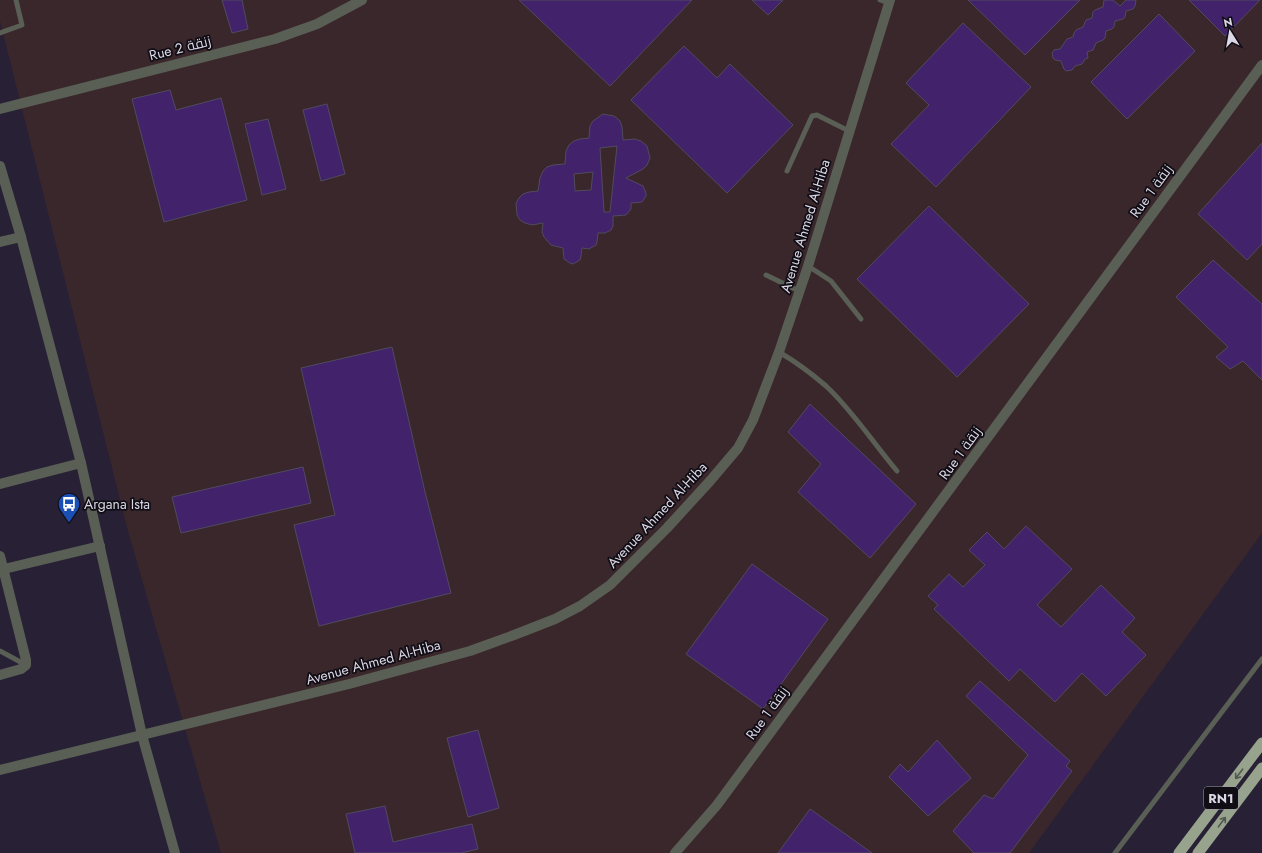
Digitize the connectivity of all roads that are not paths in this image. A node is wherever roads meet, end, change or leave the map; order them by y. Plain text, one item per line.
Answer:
1 (16, 0) edge
2 (362, 0) edge
3 (886, 1) edge
4 (0, 33) edge
5 (1262, 65) edge
6 (0, 109) edge
7 (849, 131) junction
8 (0, 166) edge
9 (787, 171) dead end
10 (21, 237) junction
11 (0, 242) edge
12 (808, 266) junction
13 (766, 275) dead end
14 (799, 291) junction
15 (861, 319) dead end
16 (779, 352) junction
17 (80, 463) junction
18 (897, 471) dead end
19 (0, 484) edge
20 (100, 546) junction
21 (0, 556) edge
22 (4, 569) junction
23 (0, 650) edge
24 (1262, 659) edge
25 (26, 665) junction
26 (0, 675) edge
27 (142, 735) junction
28 (1262, 743) edge
29 (1262, 768) edge
30 (0, 770) edge
31 (175, 853) edge
32 (675, 853) edge
33 (1115, 853) edge
34 (1180, 853) edge
35 (1198, 853) edge

1 - 4 lane
2 - 6 street, Rue 2 زنقة
3 - 7 street, Avenue Ahmed Al-Hiba
5 - 32 street, Rue 1 زنقة
7 - 9 lane
7 - 12 street, Avenue Ahmed Al-Hiba
8 - 10 street
10 - 11 street
10 - 17 street
12 - 14 street, Avenue Ahmed Al-Hiba
12 - 15 lane
13 - 14 lane
14 - 16 street, Avenue Ahmed Al-Hiba
16 - 18 lane
16 - 27 street, Avenue Ahmed Al-Hiba
17 - 19 street
17 - 20 street
20 - 22 street
20 - 27 street
21 - 22 street
22 - 25 street
23 - 25 lane
24 - 33 lane
25 - 26 street
27 - 30 street, Avenue Ahmed Al-Hiba
27 - 31 street
28 -> 34 highway, RN1
35 -> 29 highway, RN1

